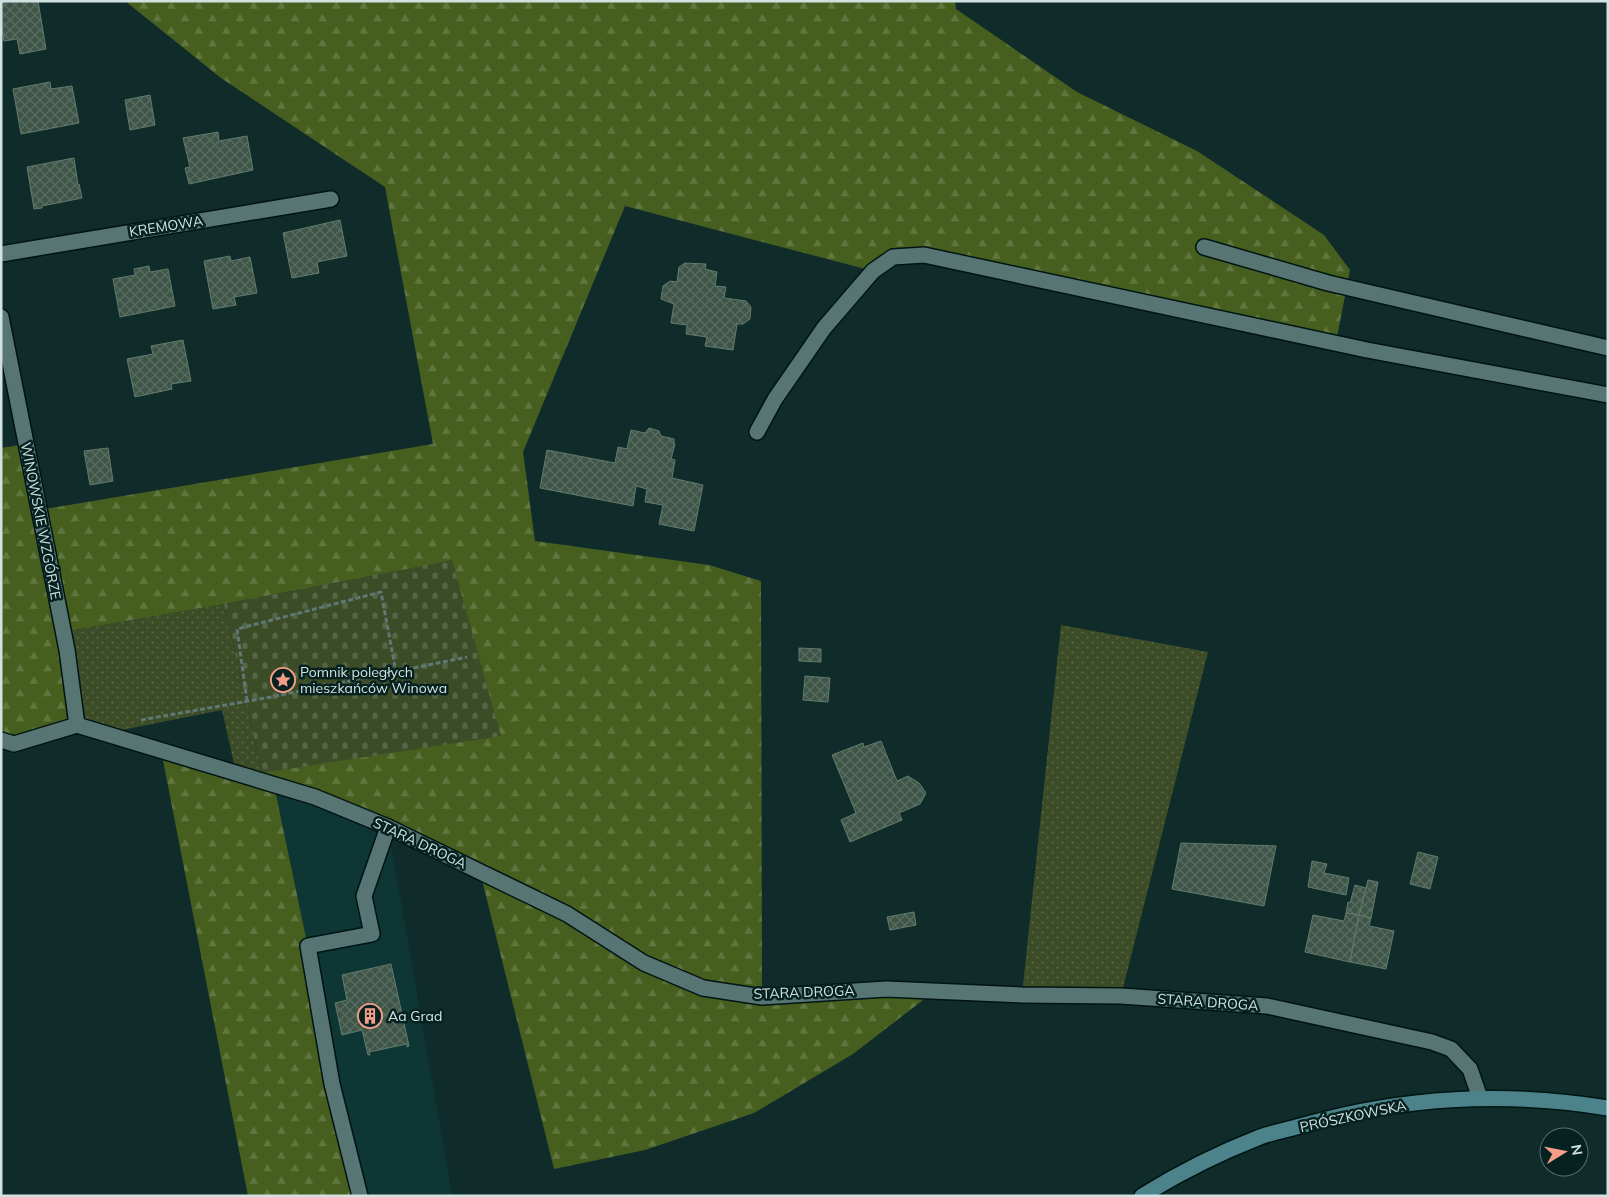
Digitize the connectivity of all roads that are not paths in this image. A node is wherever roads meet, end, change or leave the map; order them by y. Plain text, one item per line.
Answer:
1 (331, 199) dead end
2 (1204, 247) dead end
3 (1, 254) edge
4 (1, 317) edge
5 (1608, 348) edge
6 (1608, 395) edge
7 (757, 432) dead end
8 (77, 725) junction
9 (1, 740) edge
10 (388, 827) junction
11 (1480, 1098) junction
12 (1608, 1108) edge
13 (360, 1196) edge
14 (1142, 1196) edge

1 - 3 street, KREMOWA
2 - 5 street
4 - 8 street, WINOWSKIE WZGÓRZE
6 - 7 street
8 - 9 street
8 - 10 street, STARA DROGA
10 - 11 street, STARA DROGA
10 - 13 street
11 - 12 main road, PRÓSZKOWSKA
11 - 14 main road, PRÓSZKOWSKA

